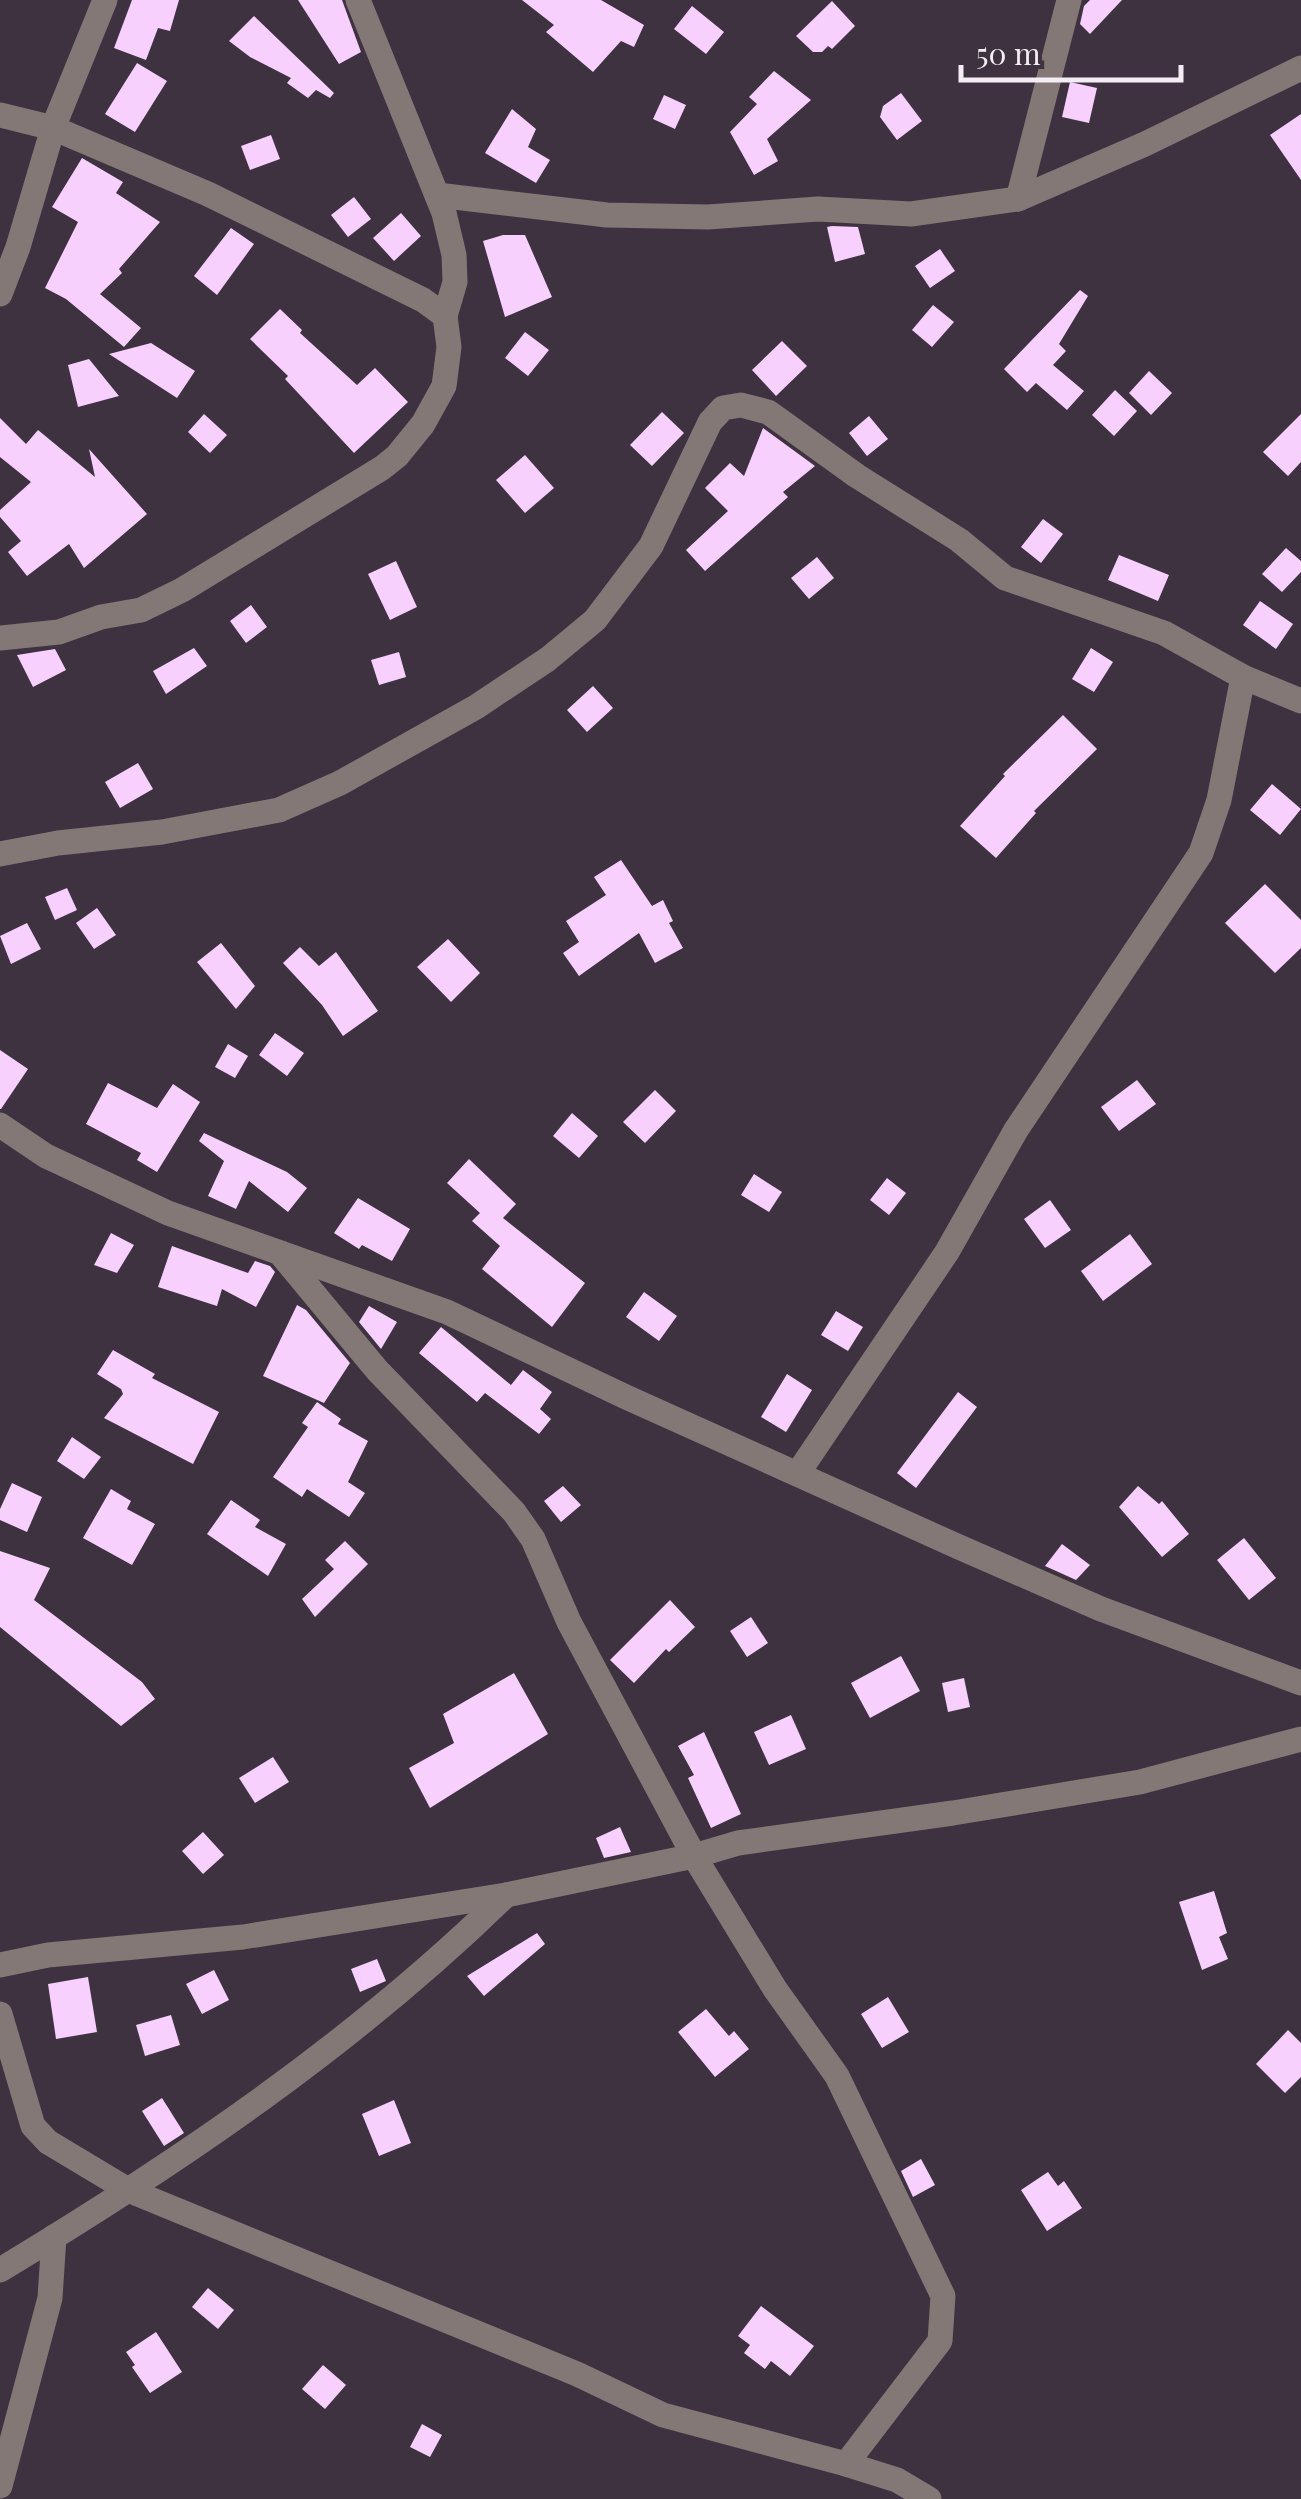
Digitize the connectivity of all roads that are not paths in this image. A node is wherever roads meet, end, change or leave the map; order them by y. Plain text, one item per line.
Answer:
1 (106, 0) edge
2 (358, 0) edge
3 (1069, 0) edge
4 (1301, 68) edge
5 (0, 115) edge
6 (52, 128) junction
7 (437, 196) junction
8 (1018, 199) junction
9 (0, 294) edge
10 (445, 316) junction
11 (0, 638) edge
12 (1242, 677) junction
13 (1301, 701) edge
14 (0, 854) edge
15 (0, 1125) edge
16 (280, 1253) junction
17 (798, 1473) junction
18 (1301, 1683) edge
19 (1301, 1739) edge
20 (694, 1856) junction
21 (506, 1895) junction
22 (0, 1965) edge
23 (0, 2014) edge
24 (128, 2190) junction
25 (54, 2238) junction
26 (0, 2270) edge
27 (846, 2464) junction
28 (0, 2486) edge
29 (929, 2499) edge

1 - 6 street
2 - 7 street
3 - 8 street
4 - 8 street
5 - 6 street
6 - 9 street
6 - 10 street
7 - 8 street
7 - 10 street
10 - 11 street
12 - 13 street
12 - 14 street
12 - 17 street
15 - 16 street
16 - 17 street
16 - 20 street
17 - 18 street
19 - 20 street
20 - 21 street
20 - 27 street
21 - 22 street
21 - 24 street
23 - 24 street
24 - 25 street
24 - 27 street
25 - 26 street
25 - 28 street
27 - 29 street

